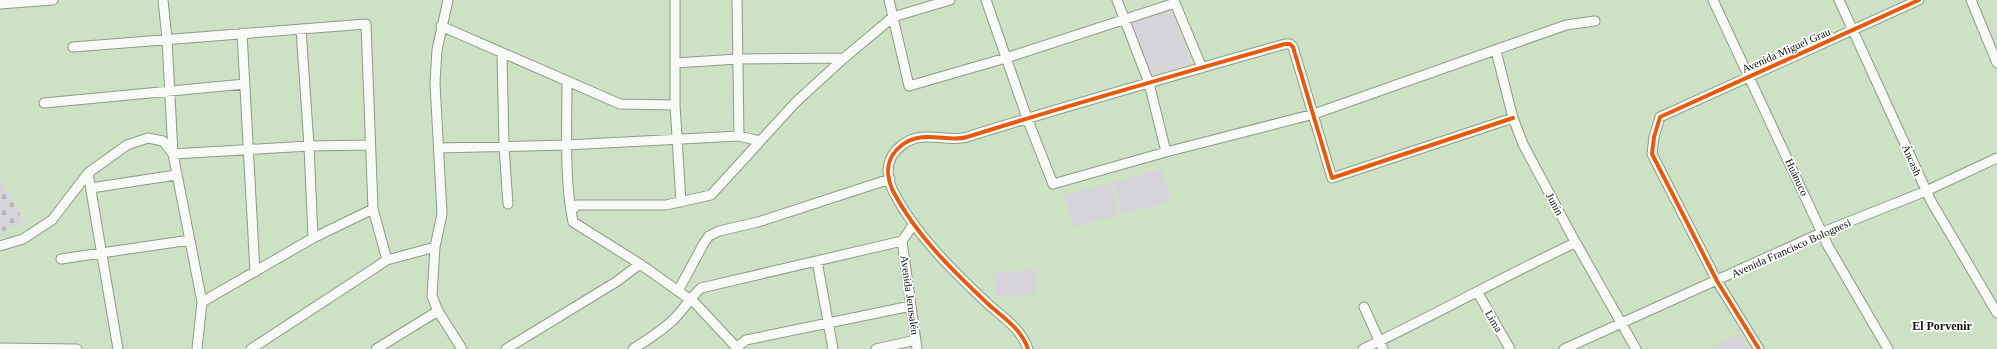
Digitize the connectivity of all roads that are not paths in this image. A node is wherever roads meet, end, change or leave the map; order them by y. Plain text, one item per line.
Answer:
1 (53, 0) edge
2 (163, 0) edge
3 (448, 0) edge
4 (675, 0) edge
5 (737, 0) edge
6 (889, 0) edge
7 (950, 0) edge
8 (986, 0) edge
9 (1116, 0) edge
10 (1713, 0) edge
11 (1839, 0) edge
12 (1919, 0) edge
13 (1971, 0) edge
14 (0, 4) edge
15 (893, 17) junction
16 (1123, 20) junction
17 (1595, 21) dead end
18 (441, 26) junction
19 (301, 29) junction
20 (1853, 29) junction
21 (242, 33) junction
22 (167, 39) junction
23 (73, 48) dead end
24 (1496, 50) junction
25 (502, 53) junction
26 (844, 58) junction
27 (1006, 58) junction
28 (738, 59) junction
29 (675, 62) junction
30 (1997, 63) edge
31 (1202, 68) junction
32 (1749, 76) junction
33 (568, 81) junction
34 (1149, 83) junction
35 (245, 84) junction
36 (168, 90) junction
37 (44, 103) dead end
38 (675, 105) junction
39 (1314, 114) junction
40 (1027, 118) junction
41 (1513, 118) junction
42 (739, 136) junction
43 (678, 138) junction
44 (760, 141) junction
45 (370, 145) junction
46 (567, 145) junction
47 (309, 146) junction
48 (504, 147) junction
49 (440, 148) junction
50 (249, 150) junction
51 (1166, 152) junction
52 (173, 154) junction
53 (1997, 158) edge
54 (88, 173) junction
55 (176, 176) junction
56 (890, 179) junction
57 (90, 188) junction
58 (1926, 191) junction
59 (681, 202) junction
60 (508, 204) dead end
61 (372, 209) junction
62 (571, 211) junction
63 (913, 225) junction
64 (1823, 232) junction
65 (314, 238) junction
66 (190, 240) junction
67 (1574, 240) junction
68 (902, 241) junction
69 (0, 246) edge
70 (436, 247) junction
71 (102, 254) junction
72 (61, 259) dead end
73 (387, 260) junction
74 (817, 261) junction
75 (640, 264) junction
76 (255, 272) junction
77 (1717, 280) junction
78 (678, 291) junction
79 (1478, 293) junction
80 (689, 299) junction
81 (202, 302) junction
82 (911, 306) junction
83 (1364, 307) dead end
84 (438, 311) junction
85 (1997, 313) edge
86 (829, 323) junction
87 (1622, 324) junction
88 (917, 344) edge
89 (1381, 345) edge
90 (0, 348) edge
91 (738, 348) edge
92 (77, 349) edge
93 (118, 349) edge
94 (197, 349) edge
95 (251, 349) edge
96 (376, 349) edge
97 (462, 349) edge
98 (506, 349) edge
99 (633, 349) edge
100 (833, 349) edge
101 (876, 349) edge
102 (1028, 349) edge
103 (1363, 349) edge
104 (1510, 349) edge
105 (1564, 349) edge
106 (1636, 349) edge
107 (1759, 349) edge
108 (1888, 349) edge

1 - 14 street
2 - 22 street
3 - 18 street
4 - 29 street
5 - 28 street
6 - 15 street
7 - 15 street
8 - 27 street
9 - 16 street
10 - 32 street, Huánuco
11 - 20 street, Áncash
12 - 20 street, Avenida Miguel Grau
13 - 30 street
15 - 26 street
15 - 27 street
16 - 27 street
16 - 31 street
16 - 34 street
17 - 24 street
18 - 25 street
18 - 49 street
19 - 21 street
19 - 45 street
19 - 47 street
20 - 32 street, Avenida Miguel Grau
20 - 58 street, Áncash
21 - 22 street
21 - 35 street
22 - 23 street
22 - 36 street
24 - 39 street
24 - 41 street, Junín
25 - 33 street
25 - 48 street
26 - 28 street
26 - 44 street
27 - 40 street
28 - 29 street
28 - 42 street
29 - 38 street
31 - 34 street
31 - 39 street
32 - 64 street, Huánuco
32 - 77 street, Avenida Miguel Grau
33 - 38 street
33 - 46 street
34 - 40 street
34 - 51 street
35 - 36 street
35 - 50 street
36 - 37 street
36 - 52 street
38 - 43 street
39 - 41 street
39 - 51 street
40 - 51 street
40 - 56 street
41 - 67 street, Junín
42 - 43 street
42 - 44 street
43 - 46 street
43 - 59 street
44 - 59 street
45 - 47 street
45 - 61 street
46 - 48 street
46 - 62 street
47 - 50 street
47 - 65 street
48 - 49 street
48 - 60 street
49 - 70 street
50 - 52 street
50 - 76 street
52 - 54 street
52 - 55 street
53 - 58 street, Avenida Francisco Bolognesi
54 - 57 street
54 - 69 street
55 - 57 street
55 - 66 street
56 - 63 street
56 - 78 street
57 - 71 street
58 - 64 street, Avenida Francisco Bolognesi
58 - 85 street, Áncash
59 - 62 street
61 - 65 street
61 - 73 street
62 - 75 street
63 - 68 street
63 - 102 street
64 - 77 street, Avenida Francisco Bolognesi
64 - 108 street, Huánuco
65 - 76 street
66 - 71 street
66 - 81 street
67 - 79 street
67 - 87 street, Junín
68 - 74 street
68 - 82 street, Avenida Jerusalén
70 - 73 street
70 - 84 street
71 - 72 street
71 - 93 street
73 - 95 street
74 - 80 street
74 - 86 street
75 - 78 street
75 - 98 street
76 - 81 street
77 - 87 street, Avenida Francisco Bolognesi
77 - 107 street
78 - 80 street
79 - 89 street
79 - 104 street, Lima
80 - 91 street
80 - 99 street
81 - 94 street
82 - 86 street
82 - 88 street, Avenida Jerusalén
83 - 89 street
84 - 96 street
84 - 97 street
86 - 91 street
86 - 100 street
87 - 105 street, Avenida Francisco Bolognesi
87 - 106 street, Junín
88 - 101 street
89 - 103 street
90 - 92 street

